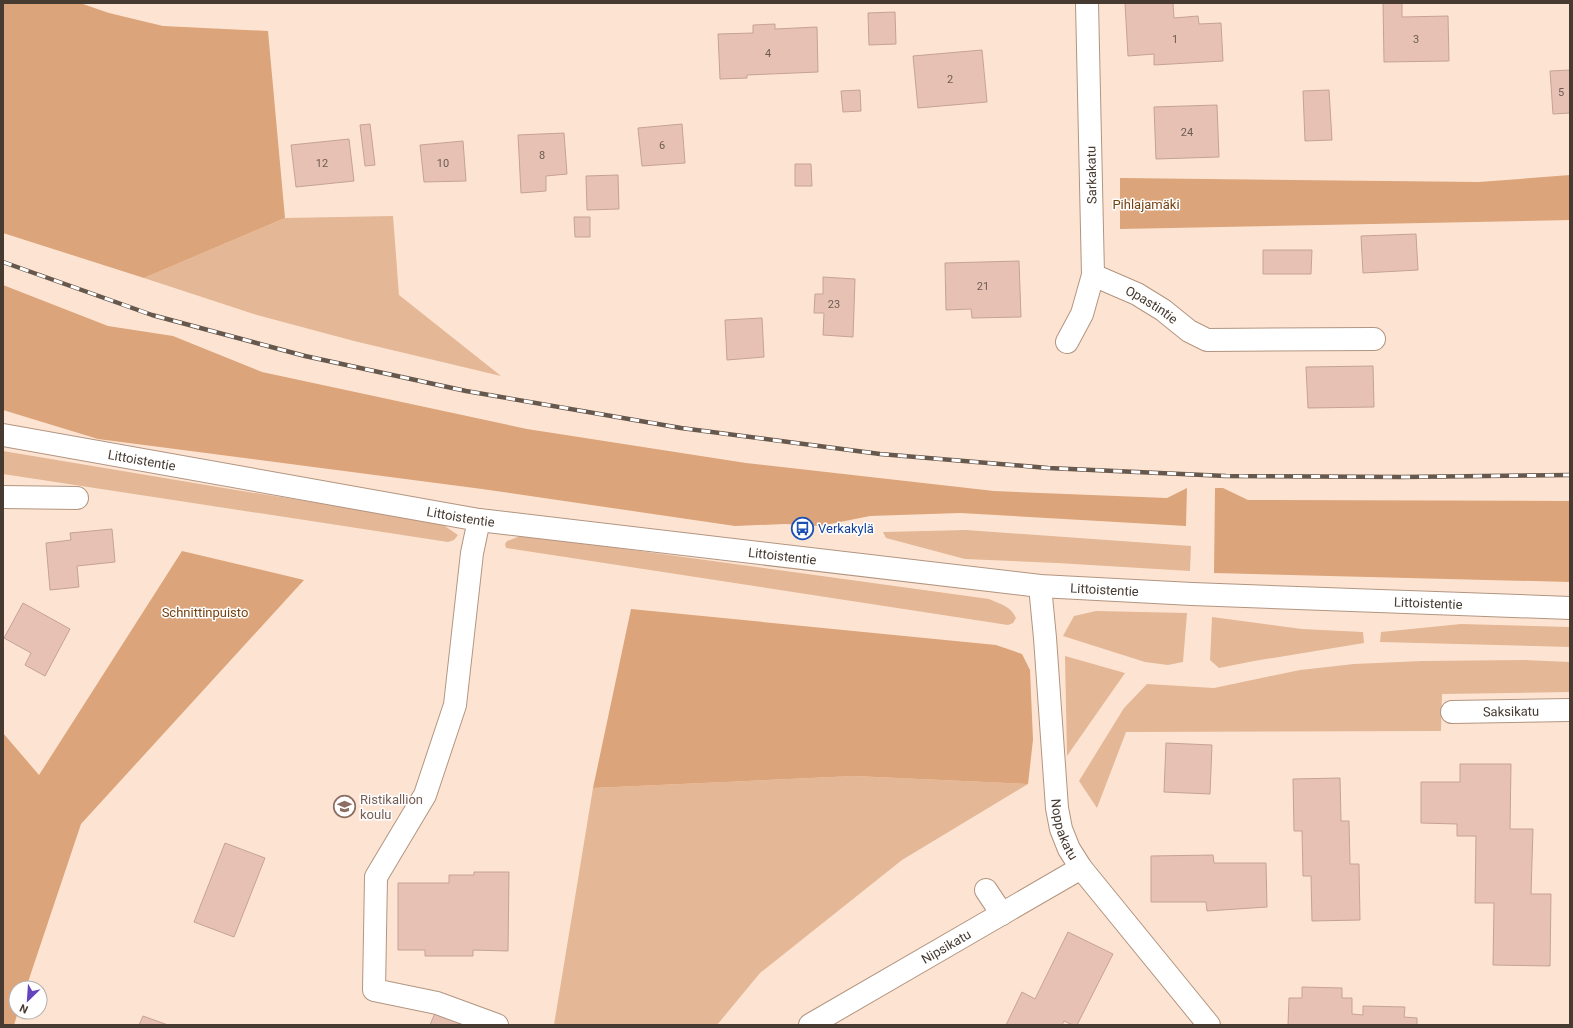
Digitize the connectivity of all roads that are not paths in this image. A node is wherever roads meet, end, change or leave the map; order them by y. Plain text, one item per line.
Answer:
1 (1087, 3) edge
2 (1093, 275) junction
3 (1374, 339) dead end
4 (1067, 342) dead end
5 (3, 435) edge
6 (3, 497) edge
7 (77, 498) dead end
8 (479, 520) junction
9 (1040, 586) junction
10 (1570, 608) edge
11 (1570, 710) edge
12 (1452, 712) dead end
13 (1081, 868) junction
14 (986, 890) dead end
15 (1002, 914) junction
16 (497, 1025) edge
17 (810, 1025) edge
18 (1209, 1025) edge

1 - 2 street, Sarkakatu
2 - 3 street, Opastintie
2 - 4 street, Sarkakatu
5 - 8 street, Littoistentie
6 - 7 street
8 - 9 street, Littoistentie
8 - 16 street
9 - 10 street, Littoistentie
9 - 13 street, Noppakatu
11 - 12 street, Saksikatu
13 - 15 street, Nipsikatu
13 - 18 street, Noppakatu
14 - 15 street
15 - 17 street, Nipsikatu

